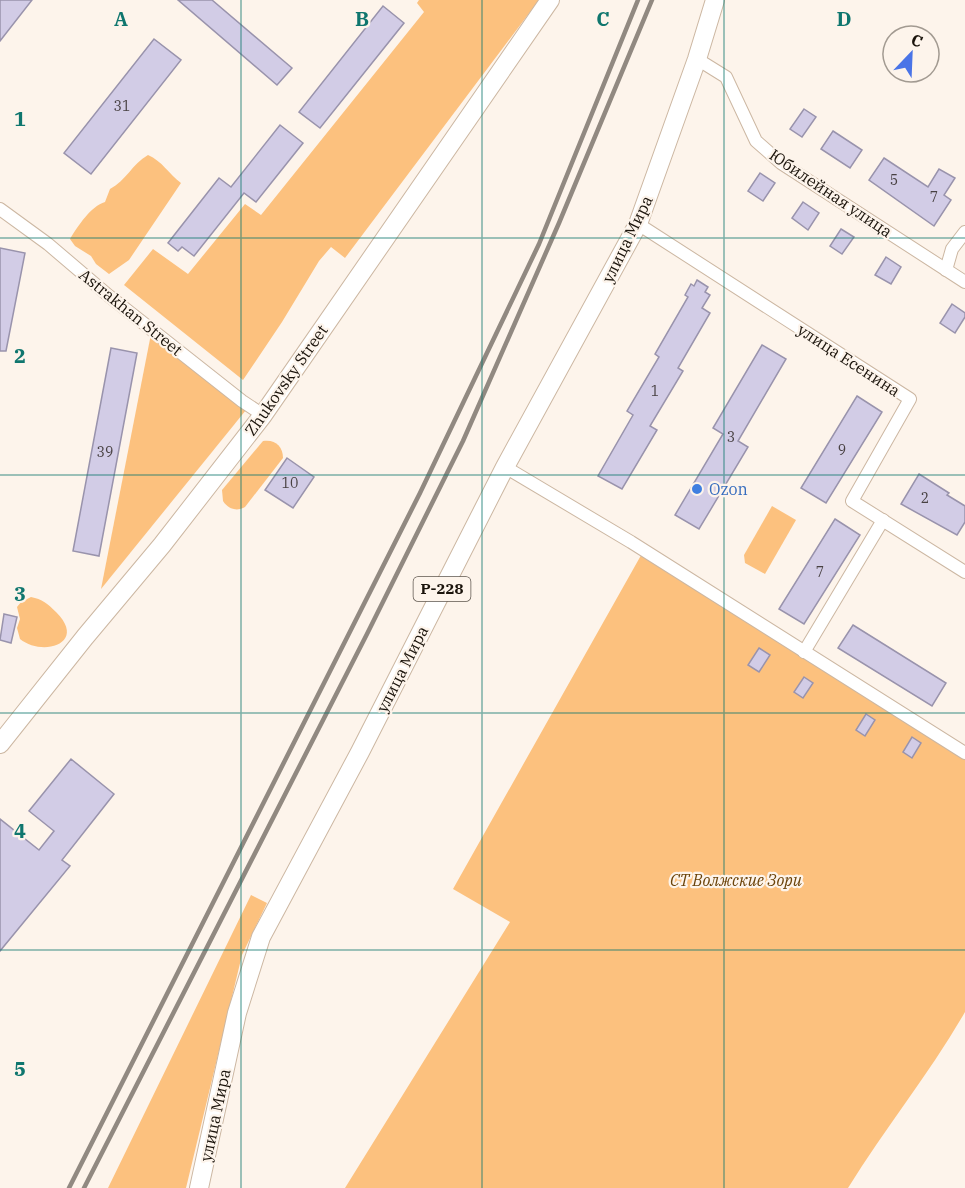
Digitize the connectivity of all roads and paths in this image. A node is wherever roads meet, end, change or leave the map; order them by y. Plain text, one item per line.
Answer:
1 (550, 0) edge
2 (715, 0) edge
3 (697, 59) junction
4 (0, 208) edge
5 (638, 224) junction
6 (965, 232) edge
7 (946, 270) junction
8 (965, 282) edge
9 (263, 415) junction
10 (504, 467) junction
11 (883, 520) junction
12 (965, 572) edge
13 (804, 652) junction
14 (0, 744) edge
15 (965, 753) edge
16 (199, 1188) edge

1 - 9 main road, Zhukovsky Street
2 - 3 main road, улица Мира / Р-228
3 - 5 main road, улица Мира / Р-228
3 - 7 street, Юбилейная улица
4 - 9 street, Astrakhan Street
5 - 10 main road, улица Мира / Р-228
5 - 11 street, улица Есенина
6 - 7 street
7 - 8 street, Юбилейная улица
9 - 14 main road, Zhukovsky Street
10 - 13 street
10 - 16 main road, улица Мира / Р-228
11 - 12 street, улица Есенина
11 - 13 street
13 - 15 street

